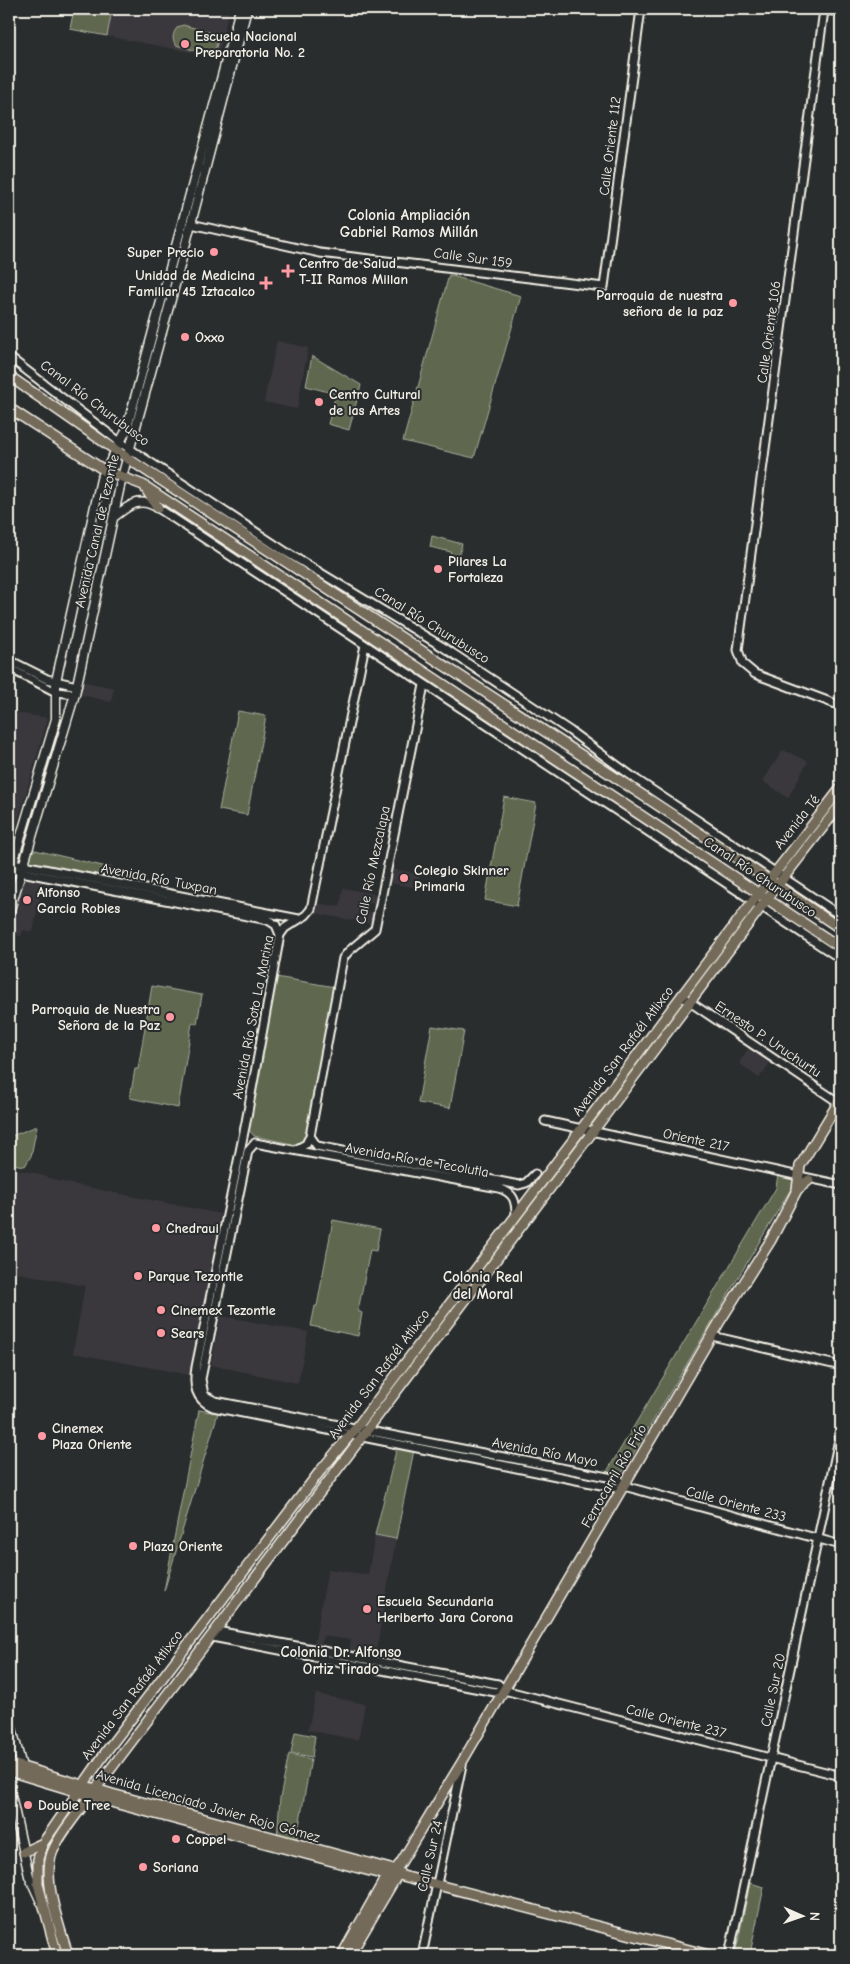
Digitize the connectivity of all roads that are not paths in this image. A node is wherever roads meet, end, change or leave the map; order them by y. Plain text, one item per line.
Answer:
1 (240, 9) edge
2 (247, 9) edge
3 (641, 9) edge
4 (820, 9) edge
5 (841, 12) edge
6 (191, 224) junction
7 (604, 287) joint
8 (9, 357) edge
9 (9, 376) edge
10 (9, 408) edge
11 (118, 446) junction
12 (129, 453) junction
13 (104, 470) junction
14 (122, 477) junction
15 (143, 485) junction
16 (158, 508) junction
17 (114, 517) junction
18 (268, 550) junction
19 (286, 552) junction
20 (365, 644) junction
21 (9, 660) edge
22 (9, 668) edge
23 (56, 681) junction
24 (424, 685) junction
25 (76, 690) junction
26 (56, 692) junction
27 (841, 706) edge
28 (841, 788) edge
29 (841, 804) edge
30 (22, 869) junction
31 (10, 871) edge
32 (783, 878) junction
33 (774, 879) junction
34 (18, 882) junction
35 (151, 894) junction
36 (760, 900) junction
37 (9, 913) edge
38 (841, 916) edge
39 (300, 919) junction
40 (841, 928) edge
41 (280, 935) junction
42 (841, 948) edge
43 (841, 960) edge
44 (685, 999) junction
45 (840, 1101) edge
46 (545, 1121) dead end
47 (582, 1128) junction
48 (594, 1130) junction
49 (244, 1131) junction
50 (310, 1136) junction
51 (255, 1143) junction
52 (295, 1150) junction
53 (535, 1174) dead end
54 (798, 1175) junction
55 (809, 1180) junction
56 (841, 1185) edge
57 (797, 1190) junction
58 (516, 1215) junction
59 (712, 1336) junction
60 (841, 1366) edge
61 (198, 1379) junction
62 (357, 1427) junction
63 (841, 1430) edge
64 (366, 1433) junction
65 (351, 1434) junction
66 (624, 1486) junction
67 (819, 1540) junction
68 (841, 1545) edge
69 (214, 1634) junction
70 (504, 1690) junction
71 (9, 1717) edge
72 (772, 1759) junction
73 (462, 1762) junction
74 (9, 1763) edge
75 (22, 1767) junction
76 (9, 1771) edge
77 (841, 1776) edge
78 (9, 1786) edge
79 (80, 1788) junction
80 (93, 1792) junction
81 (43, 1843) junction
82 (24, 1852) junction
83 (395, 1871) junction
84 (437, 1885) junction
85 (42, 1904) junction
86 (57, 1955) edge
87 (68, 1955) edge
88 (342, 1955) edge
89 (350, 1955) edge
90 (422, 1955) edge
91 (710, 1955) edge
92 (729, 1955) edge

1 - 11 main road, Avenida Canal de Tezontle
2 - 6 main road, Avenida Canal de Tezontle
3 - 7 street, Calle Oriente 112
4 - 5 main road
4 - 27 street, Calle Oriente 106
6 - 7 street, Calle Sur 159
6 - 12 main road, Avenida Canal de Tezontle
8 - 11 street, Canal Río Churubusco
9 - 11 main road, Canal Río Churubusco
10 - 13 main road, Canal Río Churubusco
11 - 12 main road, Canal Río Churubusco
11 - 13 main road, Avenida Canal de Tezontle
12 - 14 main road, Avenida Canal de Tezontle
12 - 18 main road, Canal Río Churubusco
12 - 19 street, Canal Río Churubusco
13 - 14 main road, Canal Río Churubusco
13 - 23 main road, Avenida Canal de Tezontle
14 - 15 main road, Canal Río Churubusco
14 - 17 main road, Avenida Canal de Tezontle
15 - 16 main road
15 - 36 main road, Canal Río Churubusco
16 - 17 main road
16 - 20 street, Canal Río Churubusco
17 - 25 main road, Avenida Canal de Tezontle
18 - 19 main road
18 - 33 main road, Canal Río Churubusco
19 - 33 street, Canal Río Churubusco
20 - 24 street, Canal Río Churubusco
20 - 39 street, Avenida Río Soto La Marina
21 - 23 street
22 - 26 street
23 - 25 street
23 - 26 main road, Avenida Canal de Tezontle
24 - 36 street, Canal Río Churubusco
24 - 50 street, Calle Río Mezcalapa
25 - 26 street
25 - 30 main road, Avenida Canal de Tezontle
26 - 31 main road, Avenida Canal de Tezontle
28 - 33 main road, Avenida Té
29 - 32 main road, Avenida Té
30 - 31 street, Avenida Río Tuxpan
30 - 34 main road, Avenida Canal de Tezontle
30 - 35 street, Avenida Río Tuxpan
31 - 34 main road
32 - 33 main road, Avenida San Rafaél Atlixco
32 - 38 street, Canal Río Churubusco
33 - 36 main road, Avenida San Rafaél Atlixco
33 - 40 main road, Canal Río Churubusco
34 - 37 main road, Avenida Canal de Tezontle
35 - 39 street, Avenida Río Tuxpan
35 - 41 street, Avenida Río Tuxpan
36 - 42 main road, Canal Río Churubusco
36 - 43 street, Canal Río Churubusco
36 - 44 main road, Avenida San Rafaél Atlixco
39 - 41 street, Avenida Río Soto La Marina
41 - 49 street, Avenida Río Soto La Marina
44 - 45 street, Ernesto P. Uruchurtu
44 - 47 main road, Avenida San Rafaél Atlixco
44 - 48 main road, Avenida San Rafaél Atlixco
45 - 54 main road, Ferrocarril Río Frío
46 - 47 street, Oriente 217
47 - 48 street, Oriente 217
47 - 58 main road, Avenida San Rafaél Atlixco
48 - 54 street, Oriente 217
48 - 64 main road, Avenida San Rafaél Atlixco
49 - 51 street
49 - 61 street, Avenida Río Soto La Marina
50 - 52 street
50 - 53 street, Avenida Río de Tecolutla
51 - 52 street
51 - 61 street
52 - 58 street, Avenida Río de Tecolutla
54 - 55 street, Oriente 217
54 - 57 main road, Ferrocarril Río Frío
55 - 56 street, Oriente 217
55 - 57 main road
57 - 59 main road, Ferrocarril Río Frío
58 - 62 main road, Avenida San Rafaél Atlixco
59 - 60 street
59 - 66 main road, Ferrocarril Río Frío
61 - 62 street, Avenida Río Mayo
61 - 65 street, Avenida Río Mayo
62 - 64 street, Avenida Río Mayo
62 - 65 main road, Avenida San Rafaél Atlixco
63 - 67 street, Calle Sur 20
64 - 65 street, Avenida Río Mayo
64 - 66 street, Avenida Río Mayo
64 - 69 main road, Avenida San Rafaél Atlixco
65 - 79 main road, Avenida San Rafaél Atlixco
66 - 67 street, Calle Oriente 233
66 - 70 main road, Ferrocarril Río Frío
67 - 68 street, Calle Oriente 233
67 - 72 street, Calle Sur 20
69 - 70 street, Calle Oriente 237
69 - 80 main road, Avenida San Rafaél Atlixco
70 - 72 street, Calle Oriente 237
70 - 73 main road, Ferrocarril Río Frío
71 - 75 main road
72 - 77 street, Calle Oriente 237
72 - 92 street, Calle Sur 20
73 - 83 main road, Ferrocarril Río Frío
73 - 84 street, Calle Sur 24
74 - 75 main road, Avenida Licenciado Javier Rojo Gómez
75 - 79 main road, Avenida Licenciado Javier Rojo Gómez
76 - 79 main road, Avenida Licenciado Javier Rojo Gómez
78 - 82 main road
79 - 80 main road, Avenida Licenciado Javier Rojo Gómez
79 - 81 main road, Avenida San Rafaél Atlixco
80 - 83 main road, Avenida Licenciado Javier Rojo Gómez
80 - 87 main road, Avenida San Rafaél Atlixco
81 - 82 main road
81 - 85 main road, Avenida San Rafaél Atlixco
82 - 85 main road
83 - 84 main road, Avenida Licenciado Javier Rojo Gómez
83 - 88 main road, Ferrocarril Río Frío
83 - 89 main road, Ferrocarril Río Frío
84 - 90 street, Calle Sur 24
84 - 91 main road, Avenida Licenciado Javier Rojo Gómez
85 - 86 main road

